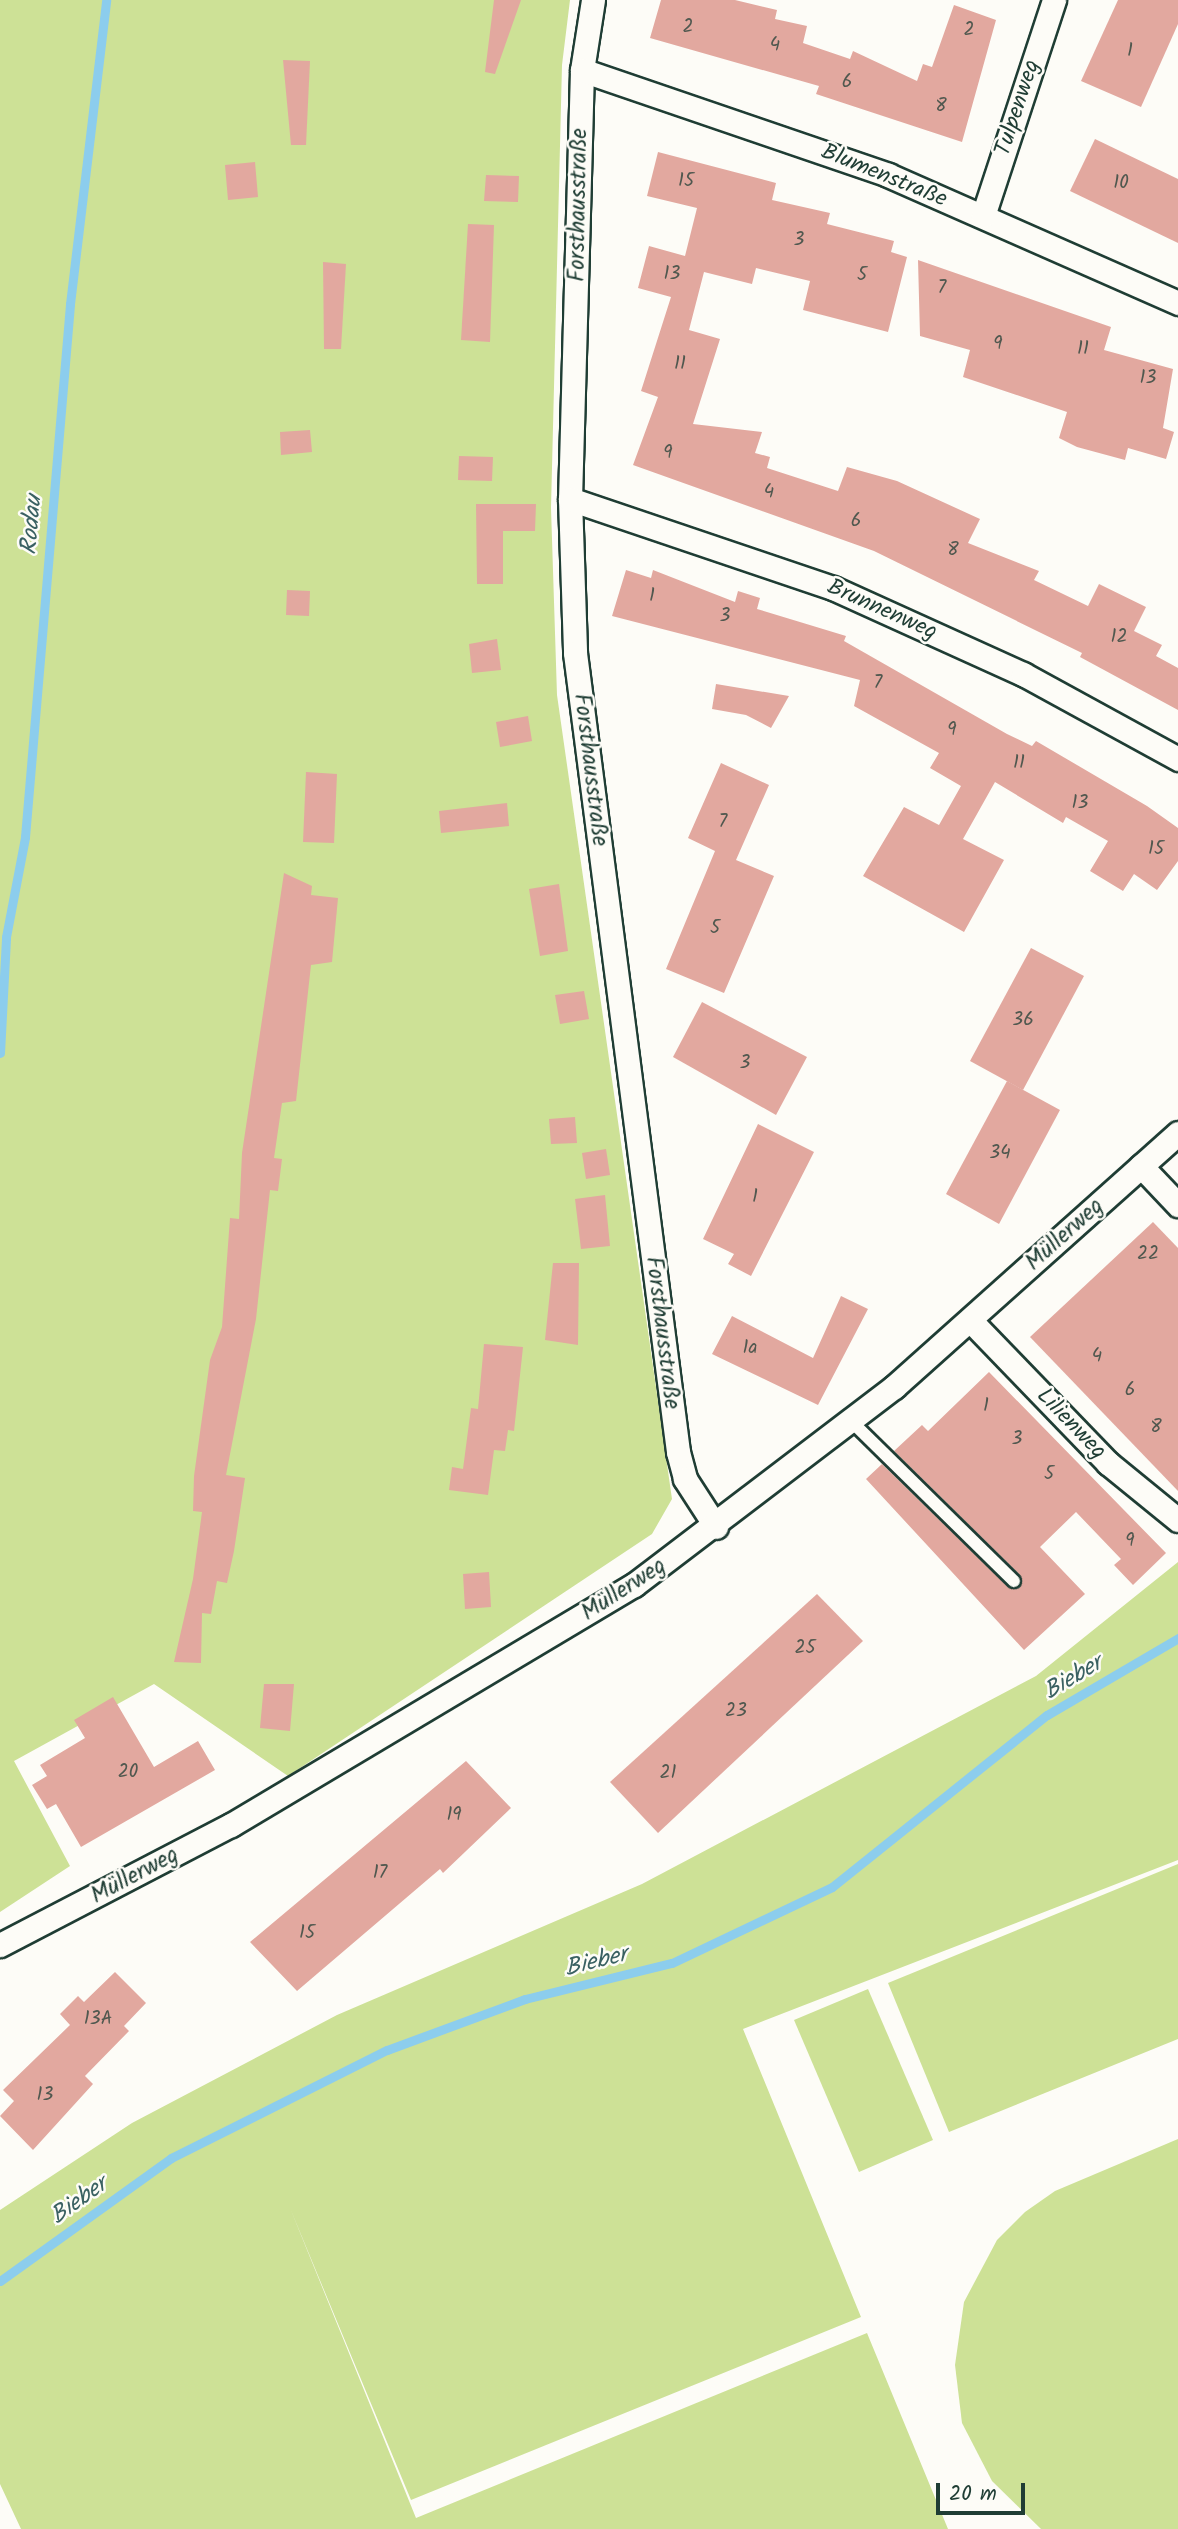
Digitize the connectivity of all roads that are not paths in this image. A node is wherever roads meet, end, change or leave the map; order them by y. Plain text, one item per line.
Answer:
1 (593, 0) edge
2 (1054, 0) edge
3 (582, 70) junction
4 (983, 216) junction
5 (1178, 303) edge
6 (570, 499) junction
7 (1178, 759) edge
8 (1178, 1133) edge
9 (1141, 1166) junction
10 (1178, 1205) edge
11 (970, 1320) junction
12 (852, 1422) junction
13 (1178, 1520) edge
14 (716, 1527) junction
15 (1014, 1581) dead end
16 (0, 1945) edge

1 - 3 street, Forsthausstraße
2 - 4 street, Tulpenweg
3 - 4 street, Blumenstraße
3 - 6 street, Forsthausstraße
4 - 5 street, Blumenstraße
6 - 7 street, Brunnenweg
6 - 14 street, Forsthausstraße
8 - 9 street, Müllerweg
9 - 10 street
9 - 11 street, Müllerweg
11 - 12 street, Müllerweg
11 - 13 street, Lilienweg
12 - 14 street, Müllerweg
12 - 15 lane
14 - 16 street, Müllerweg

